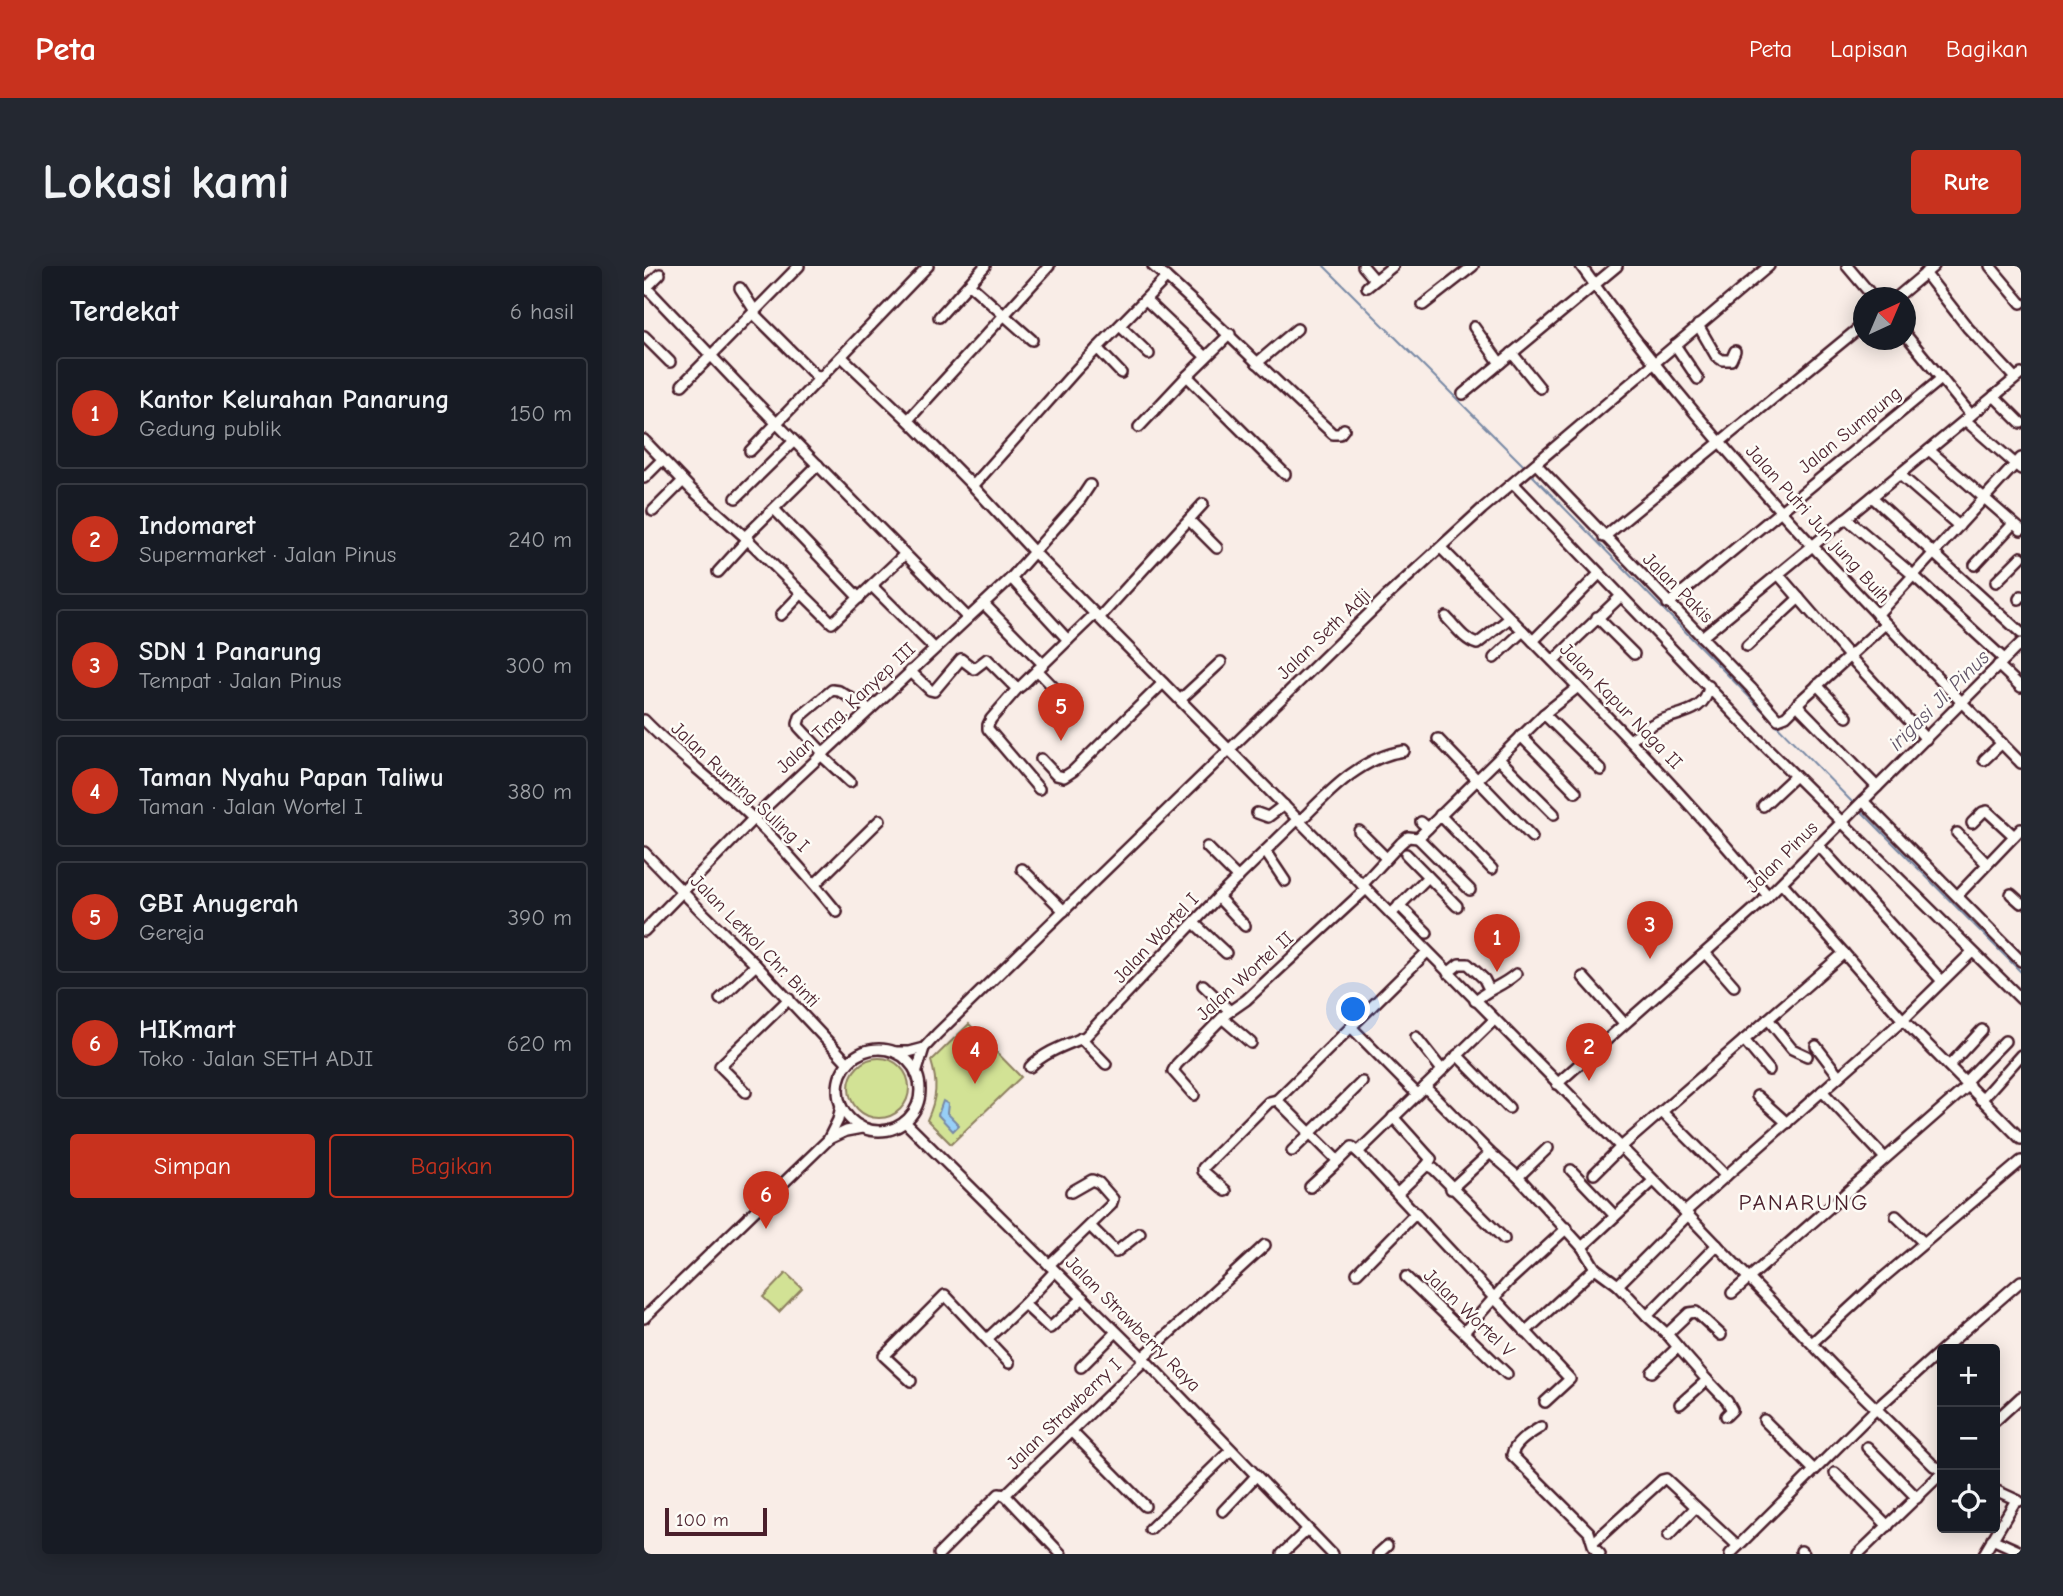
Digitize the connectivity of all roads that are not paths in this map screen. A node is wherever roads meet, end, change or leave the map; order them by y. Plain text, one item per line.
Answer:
1 (799, 266) edge
2 (928, 266) edge
3 (985, 266) edge
4 (1049, 266) edge
5 (1153, 266) edge
6 (1363, 266) edge
7 (1393, 266) edge
8 (1473, 266) edge
9 (1581, 266) edge
10 (1617, 266) edge
11 (1769, 266) edge
12 (1847, 266) edge
13 (1934, 266) edge
14 (1990, 266) edge
15 (1925, 273) junction
16 (660, 274) dead end
17 (1166, 277) junction
18 (1375, 280) junction
19 (969, 284) junction
20 (1594, 285) junction
21 (1367, 287) dead end
22 (1865, 287) edge
23 (1909, 287) edge
24 (645, 288) edge
25 (740, 288) dead end
26 (2017, 291) edge
27 (1146, 300) junction
28 (2021, 303) edge
29 (1423, 305) dead end
30 (754, 312) junction
31 (1002, 315) junction
32 (939, 317) dead end
33 (1698, 325) junction
34 (1119, 326) junction
35 (1474, 327) dead end
36 (1297, 328) dead end
37 (1853, 333) edge
38 (1230, 334) junction
39 (644, 336) edge
40 (1032, 340) dead end
41 (1675, 345) junction
42 (1097, 348) junction
43 (1916, 348) edge
44 (1735, 351) dead end
45 (1149, 354) dead end
46 (1512, 354) junction
47 (711, 356) junction
48 (842, 357) junction
49 (1206, 357) junction
50 (670, 362) dead end
51 (1256, 363) junction
52 (1500, 363) junction
53 (1653, 363) junction
54 (1121, 373) dead end
55 (1188, 376) junction
56 (2018, 376) edge
57 (818, 378) junction
58 (1698, 379) dead end
59 (1941, 379) junction
60 (682, 385) dead end
61 (1541, 388) dead end
62 (1463, 394) dead end
63 (1994, 396) junction
64 (1968, 418) junction
65 (908, 420) junction
66 (2021, 423) edge
67 (777, 424) junction
68 (1139, 427) dead end
69 (1344, 429) dead end
70 (644, 440) edge
71 (794, 440) junction
72 (1719, 442) junction
73 (1929, 450) junction
74 (750, 451) dead end
75 (662, 460) junction
76 (2019, 463) edge
77 (818, 465) junction
78 (1535, 465) junction
79 (1285, 474) dead end
80 (1899, 474) junction
81 (644, 478) edge
82 (683, 481) junction
83 (1514, 484) junction
84 (1090, 485) dead end
85 (973, 486) junction
86 (1872, 497) junction
87 (736, 498) dead end
88 (1984, 499) junction
89 (1203, 504) dead end
90 (774, 509) junction
91 (1781, 509) junction
92 (653, 511) dead end
93 (1846, 518) junction
94 (1189, 520) junction
95 (1959, 526) junction
96 (2017, 527) edge
97 (1604, 537) junction
98 (746, 538) junction
99 (1814, 545) junction
100 (1217, 548) dead end
101 (1441, 548) junction
102 (1034, 552) junction
103 (1934, 553) junction
104 (905, 554) junction
105 (2021, 557) edge
106 (1975, 565) dead end
107 (718, 572) dead end
108 (1600, 574) junction
109 (1778, 575) junction
110 (1913, 575) junction
111 (1011, 578) junction
112 (1996, 582) dead end
113 (872, 586) junction
114 (801, 594) junction
115 (1621, 596) junction
116 (859, 598) junction
117 (1799, 598) junction
118 (984, 604) junction
119 (1668, 604) junction
120 (781, 615) dead end
121 (1877, 615) junction
122 (1097, 616) junction
123 (1446, 617) dead end
124 (1597, 617) junction
125 (968, 618) junction
126 (1510, 618) junction
127 (1885, 624) junction
128 (1522, 631) junction
129 (2021, 633) edge
130 (1702, 637) junction
131 (1068, 640) junction
132 (1533, 641) junction
133 (2021, 643) edge
134 (1747, 646) dead end
135 (934, 648) junction
136 (1634, 654) dead end
137 (1849, 656) junction
138 (1494, 659) dead end
139 (1553, 661) junction
140 (1221, 662) dead end
141 (2001, 662) junction
142 (1040, 667) junction
143 (910, 671) junction
144 (1163, 683) junction
145 (1817, 685) junction
146 (1709, 686) junction
147 (1578, 687) junction
148 (2021, 687) edge
149 (1017, 689) junction
150 (1067, 701) dead end
151 (1180, 701) junction
152 (1962, 702) junction
153 (1798, 704) junction
154 (869, 709) junction
155 (1544, 714) junction
156 (1847, 717) dead end
157 (644, 720) edge
158 (1521, 736) junction
159 (1926, 738) junction
160 (1438, 739) dead end
161 (1631, 739) junction
162 (2002, 743) junction
163 (1229, 751) junction
164 (1404, 751) dead end
165 (823, 755) junction
166 (1499, 759) junction
167 (1041, 760) dead end
168 (1984, 760) dead end
169 (2021, 763) edge
170 (1601, 770) dead end
171 (1795, 776) junction
172 (1477, 781) junction
173 (850, 782) dead end
174 (1877, 787) junction
175 (1039, 789) dead end
176 (1576, 792) dead end
177 (1862, 802) junction
178 (1283, 805) junction
179 (1763, 806) dead end
180 (1257, 813) dead end
181 (1554, 814) dead end
182 (1440, 815) junction
183 (753, 819) junction
184 (880, 820) dead end
185 (1299, 820) junction
186 (1843, 822) junction
187 (1972, 823) dead end
188 (1359, 831) dead end
189 (1957, 833) dead end
190 (2018, 833) edge
191 (1532, 837) dead end
192 (1418, 838) junction
193 (1818, 845) junction
194 (1207, 847) dead end
195 (1265, 851) junction
196 (644, 852) edge
197 (1406, 854) dead end
198 (1386, 858) junction
199 (1987, 864) junction
200 (1021, 869) dead end
201 (1492, 869) dead end
202 (1428, 877) junction
203 (1238, 878) junction
204 (1285, 881) dead end
205 (1782, 883) junction
206 (814, 884) junction
207 (1364, 887) junction
208 (682, 890) junction
209 (1470, 890) dead end
210 (2011, 894) dead end
211 (1958, 895) junction
212 (1768, 896) junction
213 (1218, 897) junction
214 (2021, 903) edge
215 (1399, 905) junction
216 (1457, 906) dead end
217 (1064, 911) junction
218 (838, 912) dead end
219 (1391, 914) junction
220 (1194, 923) junction
221 (1245, 926) dead end
222 (644, 931) edge
223 (1427, 933) dead end
224 (1427, 952) junction
225 (1226, 953) dead end
226 (1844, 953) junction
227 (1972, 953) junction
228 (1706, 954) junction
229 (2021, 961) edge
230 (756, 965) junction
231 (1448, 973) junction
232 (1516, 974) dead end
233 (1583, 977) dead end
234 (1942, 981) junction
235 (1203, 985) dead end
236 (1734, 986) dead end
237 (1489, 989) junction
238 (720, 999) dead end
239 (789, 999) junction
240 (2021, 999) edge
241 (1475, 1001) junction
242 (1230, 1011) junction
243 (1222, 1018) junction
244 (1768, 1019) junction
245 (1494, 1020) junction
246 (1903, 1020) junction
247 (1624, 1023) junction
248 (1351, 1027) junction
249 (1982, 1030) dead end
250 (1416, 1037) dead end
251 (1081, 1038) junction
252 (1744, 1040) junction
253 (2005, 1041) dead end
254 (1251, 1043) dead end
255 (1816, 1046) dead end
256 (924, 1048) junction
257 (892, 1052) junction
258 (1457, 1055) junction
259 (2021, 1055) edge
260 (1807, 1056) dead end
261 (848, 1063) junction
262 (1106, 1064) dead end
263 (1949, 1066) junction
264 (1030, 1067) dead end
265 (1442, 1070) junction
266 (1769, 1070) dead end
267 (916, 1074) junction
268 (1839, 1076) junction
269 (1362, 1082) dead end
270 (1967, 1083) junction
271 (1557, 1084) junction
272 (1425, 1087) junction
273 (1822, 1091) junction
274 (746, 1092) dead end
275 (1417, 1094) junction
276 (1194, 1095) dead end
277 (1757, 1096) dead end
278 (1277, 1100) junction
279 (1981, 1100) junction
280 (841, 1106) junction
281 (1509, 1108) dead end
282 (1662, 1112) junction
283 (1393, 1117) junction
284 (905, 1122) junction
285 (1787, 1123) junction
286 (862, 1128) junction
287 (1310, 1132) junction
288 (2021, 1139) edge
289 (828, 1140) junction
290 (1548, 1148) dead end
291 (1620, 1148) junction
292 (1292, 1151) dead end
293 (1358, 1152) junction
294 (1490, 1153) junction
295 (1885, 1158) junction
296 (1338, 1161) junction
297 (2021, 1161) edge
298 (1427, 1165) junction
299 (1571, 1170) dead end
300 (1594, 1174) dead end
301 (1726, 1176) junction
302 (1518, 1177) junction
303 (1654, 1181) junction
304 (1310, 1187) dead end
305 (1451, 1189) junction
306 (1226, 1191) dead end
307 (1071, 1192) dead end
308 (1398, 1193) junction
309 (1416, 1213) junction
310 (1686, 1213) junction
311 (1615, 1216) junction
312 (1896, 1216) dead end
313 (1090, 1226) junction
314 (1567, 1228) junction
315 (1140, 1233) dead end
316 (1504, 1239) dead end
317 (1924, 1243) junction
318 (1265, 1245) dead end
319 (1717, 1245) junction
320 (1582, 1247) junction
321 (1052, 1268) junction
322 (1595, 1268) junction
323 (1357, 1273) dead end
324 (1406, 1277) dead end
325 (1749, 1279) junction
326 (2021, 1281) edge
327 (1618, 1285) junction
328 (1732, 1293) dead end
329 (1083, 1298) junction
330 (1494, 1299) junction
331 (1024, 1304) junction
332 (1647, 1316) junction
333 (644, 1318) edge
334 (1116, 1332) junction
335 (1465, 1332) junction
336 (1525, 1332) junction
337 (1667, 1334) junction
338 (1721, 1335) dead end
339 (988, 1338) junction
340 (1812, 1343) junction
341 (1950, 1344) edge
342 (1678, 1347) junction
343 (1937, 1355) edge
344 (1144, 1359) junction
345 (1009, 1363) dead end
346 (1081, 1367) dead end
347 (1652, 1372) dead end
348 (1507, 1374) dead end
349 (1707, 1380) junction
350 (911, 1381) dead end
351 (2021, 1397) edge
352 (1545, 1402) dead end
353 (1680, 1404) dead end
354 (1877, 1408) junction
355 (1726, 1416) dead end
356 (2000, 1416) edge
357 (1764, 1420) dead end
358 (1541, 1427) dead end
359 (1071, 1431) junction
360 (1867, 1447) dead end
361 (1231, 1450) junction
362 (1814, 1470) junction
363 (1941, 1470) edge
364 (1835, 1473) dead end
365 (1256, 1476) junction
366 (1937, 1476) edge
367 (2000, 1492) edge
368 (1004, 1494) junction
369 (1917, 1498) junction
370 (2019, 1501) edge
371 (1145, 1506) dead end
372 (1696, 1507) junction
373 (1223, 1511) dead end
374 (1888, 1526) junction
375 (1150, 1529) dead end
376 (1307, 1530) junction
377 (1668, 1536) dead end
378 (1992, 1539) junction
379 (1387, 1546) dead end
380 (1738, 1546) junction
381 (1594, 1549) edge
382 (2021, 1552) edge
383 (939, 1554) edge
384 (1061, 1554) edge
385 (1282, 1554) edge
386 (1332, 1554) edge
387 (1378, 1554) edge
388 (1730, 1554) edge
389 (1858, 1554) edge
390 (1984, 1554) edge

1 - 30 street
2 - 48 street
3 - 19 street
4 - 31 street
5 - 17 street
6 - 18 street
7 - 18 street
8 - 29 street
9 - 20 street, Jalan Putri Jun jung Buih
10 - 20 street
11 - 33 street, Jalan Seth Adji
12 - 22 street
13 - 15 street
14 - 26 street
15 - 23 street
15 - 56 street
16 - 24 street
17 - 27 street
17 - 38 street
18 - 21 street
19 - 31 street
19 - 32 street
20 - 46 street
20 - 53 street, Jalan Putri Jun jung Buih
24 - 47 street
25 - 30 street
26 - 28 street
27 - 34 street
27 - 49 street
30 - 47 street
30 - 57 street
31 - 40 street
31 - 65 street
33 - 41 street, Jalan Seth Adji
33 - 44 street
34 - 42 street
34 - 45 street
35 - 52 street
36 - 51 street
37 - 72 street
38 - 49 street
38 - 51 street
39 - 50 street
41 - 53 street, Jalan Seth Adji
41 - 58 street
42 - 54 street
42 - 85 street
43 - 59 street
46 - 52 street
46 - 61 street
47 - 60 street
47 - 67 street
48 - 57 street
48 - 65 street
49 - 55 street
51 - 69 street
52 - 62 street
53 - 72 street, Jalan Putri Jun jung Buih
53 - 78 street, Jalan Seth Adji
55 - 68 street
55 - 79 street
56 - 63 street
57 - 67 street
59 - 64 street
59 - 91 street, Jalan Sumpung
63 - 64 street
63 - 66 street
64 - 73 street
64 - 76 street
65 - 85 street
67 - 71 street
67 - 74 street
70 - 75 street
71 - 77 street
71 - 87 street
72 - 91 street, Jalan Putri Jun jung Buih
72 - 97 street
73 - 80 street
73 - 88 street
75 - 81 street
75 - 82 street
76 - 88 street
77 - 90 street
77 - 104 street
78 - 83 street, Jalan Seth Adji
78 - 97 street, Jalan Pakis
80 - 86 street
80 - 95 street
82 - 92 street
82 - 98 street
83 - 101 street, Jalan Seth Adji
83 - 108 street
84 - 102 street, Jalan Tmg. Kanyep III
85 - 102 street
86 - 93 street
86 - 103 street
88 - 95 street
88 - 96 street
89 - 94 street
90 - 98 street
90 - 116 street
91 - 99 street, Jalan Putri Jun jung Buih
91 - 119 street, Jalan Sumpung
93 - 99 street
93 - 110 street
94 - 100 street
94 - 122 street
95 - 103 street
96 - 106 street
97 - 119 street, Jalan Pakis
98 - 107 street
98 - 114 street
99 - 109 street
99 - 121 street, Jalan Putri Jun jung Buih
101 - 126 street, Jalan Kapur Naga II
101 - 163 street, Jalan Seth Adji
102 - 111 street, Jalan Tmg. Kanyep III
102 - 122 street
103 - 110 street
103 - 129 street
104 - 113 street
104 - 125 street
105 - 112 street
108 - 115 street
108 - 132 street
109 - 117 street
109 - 130 street
110 - 121 street
110 - 141 street
111 - 118 street, Jalan Tmg. Kanyep III
111 - 131 street
113 - 116 street
113 - 135 street
114 - 116 street
114 - 120 street
115 - 124 street
115 - 146 street
117 - 134 street
117 - 137 street
118 - 125 street, Jalan Tmg. Kanyep III
118 - 142 street
119 - 130 street, Jalan Pakis
121 - 127 street, Jalan Putri Jun jung Buih
122 - 131 street
122 - 144 street
123 - 126 street
124 - 136 street
124 - 139 street
125 - 135 street, Jalan Tmg. Kanyep III
126 - 128 street, Jalan Kapur Naga II
127 - 137 street
127 - 152 street, Jalan Putri Jun jung Buih
128 - 132 street, Jalan Kapur Naga II
128 - 138 street
130 - 153 street, Jalan Pakis
131 - 142 street
132 - 139 street, Jalan Kapur Naga II
133 - 141 street, Jalan Pinus
135 - 143 street, Jalan Tmg. Kanyep III
137 - 145 street
137 - 159 street
139 - 147 street, Jalan Kapur Naga II
140 - 151 street
141 - 148 street
141 - 152 street, Jalan Pinus
142 - 149 street
142 - 150 street
143 - 149 street
143 - 154 street, Jalan Tmg. Kanyep III
144 - 151 street
144 - 167 street
145 - 153 street
145 - 156 street
146 - 161 street
146 - 171 street
147 - 155 street, Jalan Wortel II
147 - 161 street, Jalan Kapur Naga II
149 - 175 street
151 - 163 street
152 - 159 street, Jalan Pinus
152 - 162 street, Jalan Putri Jun jung Buih
153 - 174 street
154 - 165 street, Jalan Tmg. Kanyep III
154 - 165 street
155 - 158 street, Jalan Wortel II
155 - 170 street
157 - 183 street, Jalan Runting Suling I
158 - 166 street, Jalan Wortel II
158 - 176 street
159 - 174 street, Jalan Pinus
160 - 172 street
161 - 212 street, Jalan Kapur Naga II
162 - 168 street
162 - 169 street, Jalan Putri Jun jung Buih
163 - 178 street
163 - 217 street, Jalan Seth Adji
164 - 185 street, Jalan Wortel I
165 - 173 street
165 - 183 street, Jalan Tmg. Kanyep III
166 - 172 street, Jalan Wortel II
166 - 181 street
171 - 179 street
171 - 186 street
172 - 182 street, Jalan Wortel II
172 - 191 street
174 - 177 street, Jalan Pinus
177 - 186 street, Jalan Pinus
177 - 211 street
178 - 180 street
178 - 185 street
182 - 192 street, Jalan Wortel II
182 - 201 street
183 - 206 street, Jalan Runting Suling I
183 - 208 street, Jalan Tmg. Kanyep III
184 - 206 street
185 - 195 street, Jalan Wortel I
185 - 207 street
186 - 193 street, Jalan Pinus
186 - 227 street
187 - 190 street
188 - 198 street
189 - 199 street
190 - 199 street
192 - 198 street, Jalan Wortel II
192 - 209 street
193 - 205 street, Jalan Pinus
193 - 234 street
194 - 203 street
195 - 203 street, Jalan Wortel I
195 - 204 street
196 - 208 street, Jalan Letkol Chr. Binti
197 - 202 street
198 - 207 street, Jalan Wortel II
199 - 211 street
200 - 217 street
202 - 215 street
202 - 216 street
203 - 213 street, Jalan Wortel I
205 - 212 street, Jalan Pinus
205 - 226 street
206 - 218 street, Jalan Runting Suling I
207 - 219 street
207 - 242 street, Jalan Wortel II
208 - 222 street, Jalan Tmg. Kanyep III
208 - 230 street, Jalan Letkol Chr. Binti
210 - 214 street
211 - 229 street
212 - 228 street, Jalan Pinus
213 - 220 street, Jalan Wortel I
213 - 221 street
215 - 219 street
215 - 223 street
217 - 256 street, Jalan Seth Adji
219 - 224 street
220 - 225 street
220 - 251 street, Jalan Wortel I
224 - 231 street
224 - 248 street
226 - 244 street
226 - 246 street
227 - 234 street
227 - 240 street
228 - 236 street
228 - 247 street, Jalan Pinus
230 - 238 street
230 - 239 street, Jalan Letkol Chr. Binti
231 - 237 street
231 - 241 street
232 - 237 street
233 - 247 street
234 - 246 street
235 - 242 street
237 - 241 street
239 - 261 street, Jalan Letkol Chr. Binti
239 - 274 street
241 - 245 street
242 - 243 street, Jalan Wortel II
243 - 254 street
243 - 276 street, Jalan Wortel II
244 - 252 street
244 - 260 street
245 - 258 street
245 - 271 street
246 - 263 street
246 - 268 street
247 - 271 street, Jalan Pinus
248 - 275 street
248 - 278 street
249 - 263 street
250 - 265 street
251 - 262 street
251 - 264 street, Jalan Wortel I
252 - 266 street
252 - 282 street
253 - 270 street
255 - 268 street
256 - 257 street
256 - 267 street
257 - 261 street
257 - 267 street
258 - 265 street
258 - 281 street
259 - 279 street
261 - 280 street
263 - 270 street
265 - 272 street
267 - 284 street
268 - 273 street
269 - 287 street
270 - 279 street
270 - 295 street
271 - 291 street
272 - 275 street
272 - 294 street
273 - 285 street
273 - 295 street
275 - 283 street
277 - 285 street
278 - 287 street
278 - 306 street
279 - 288 street
280 - 286 street
280 - 289 street
282 - 291 street
282 - 301 street
283 - 293 street
283 - 298 street
284 - 286 street
284 - 321 street, Jalan Strawberry Raya
285 - 301 street
286 - 289 street
287 - 292 street
287 - 296 street
289 - 333 street
290 - 302 street
291 - 300 street
291 - 303 street
293 - 296 street
293 - 308 street
294 - 302 street
294 - 305 street
295 - 325 street
296 - 304 street
297 - 317 street
298 - 305 street
298 - 308 street
299 - 311 street
301 - 310 street
302 - 314 street
303 - 310 street
303 - 311 street
305 - 316 street
307 - 313 street
308 - 309 street
309 - 323 street
309 - 330 street
310 - 319 street
310 - 327 street
311 - 320 street
312 - 317 street
313 - 315 street
313 - 321 street
314 - 320 street
314 - 330 street
317 - 340 street
318 - 344 street, Jalan Strawberry I
319 - 325 street
319 - 332 street
320 - 322 street
321 - 329 street, Jalan Strawberry Raya
321 - 331 street
322 - 327 street
322 - 336 street
324 - 335 street, Jalan Wortel V
325 - 328 street
325 - 340 street
326 - 341 street
327 - 332 street
329 - 331 street
329 - 334 street, Jalan Strawberry Raya
330 - 335 street
330 - 336 street
331 - 339 street
332 - 337 street
334 - 344 street, Jalan Strawberry Raya
334 - 346 street
335 - 348 street, Jalan Wortel V
336 - 352 street
337 - 338 street
337 - 342 street
339 - 345 street
339 - 350 street
340 - 354 street
342 - 347 street
342 - 349 street
343 - 354 street
344 - 359 street, Jalan Strawberry I
344 - 361 street, Jalan Strawberry Raya
349 - 353 street
349 - 355 street
351 - 356 street
354 - 362 street
354 - 363 street
357 - 362 street
358 - 381 street
359 - 368 street, Jalan Strawberry I
359 - 371 street
360 - 369 street
361 - 365 street, Jalan Strawberry Raya
361 - 375 street
362 - 380 street
364 - 374 street
365 - 373 street
365 - 376 street, Jalan Strawberry Raya
366 - 369 street
367 - 370 street
368 - 383 street
368 - 384 street, Jalan Strawberry I
369 - 374 street
370 - 378 street
372 - 377 street
372 - 380 street
372 - 381 street
374 - 389 street
376 - 385 street
376 - 386 street, Jalan Strawberry Raya
378 - 382 street
378 - 390 street
379 - 387 street
380 - 388 street

